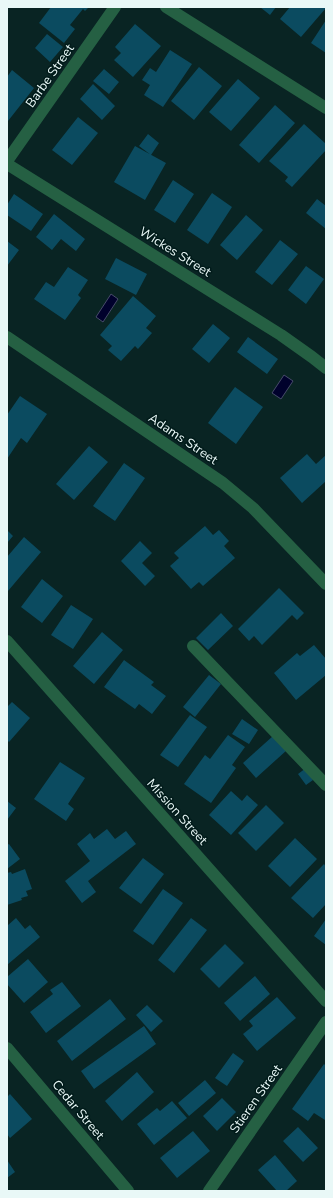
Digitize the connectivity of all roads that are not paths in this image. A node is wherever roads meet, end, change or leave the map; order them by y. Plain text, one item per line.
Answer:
1 (116, 7) edge
2 (166, 7) edge
3 (326, 108) edge
4 (7, 162) edge
5 (7, 337) edge
6 (326, 368) edge
7 (326, 584) edge
8 (7, 641) edge
9 (193, 646) dead end
10 (326, 785) edge
11 (326, 1001) edge
12 (326, 1022) edge
13 (7, 1048) edge
14 (128, 1191) edge
15 (209, 1191) edge

1 - 4 street, Barbe Street
2 - 3 street
4 - 6 street, Wickes Street
5 - 7 street, Adams Street
8 - 11 street, Mission Street
9 - 10 street
12 - 15 street, Stieren Street
13 - 14 street, Cedar Street

